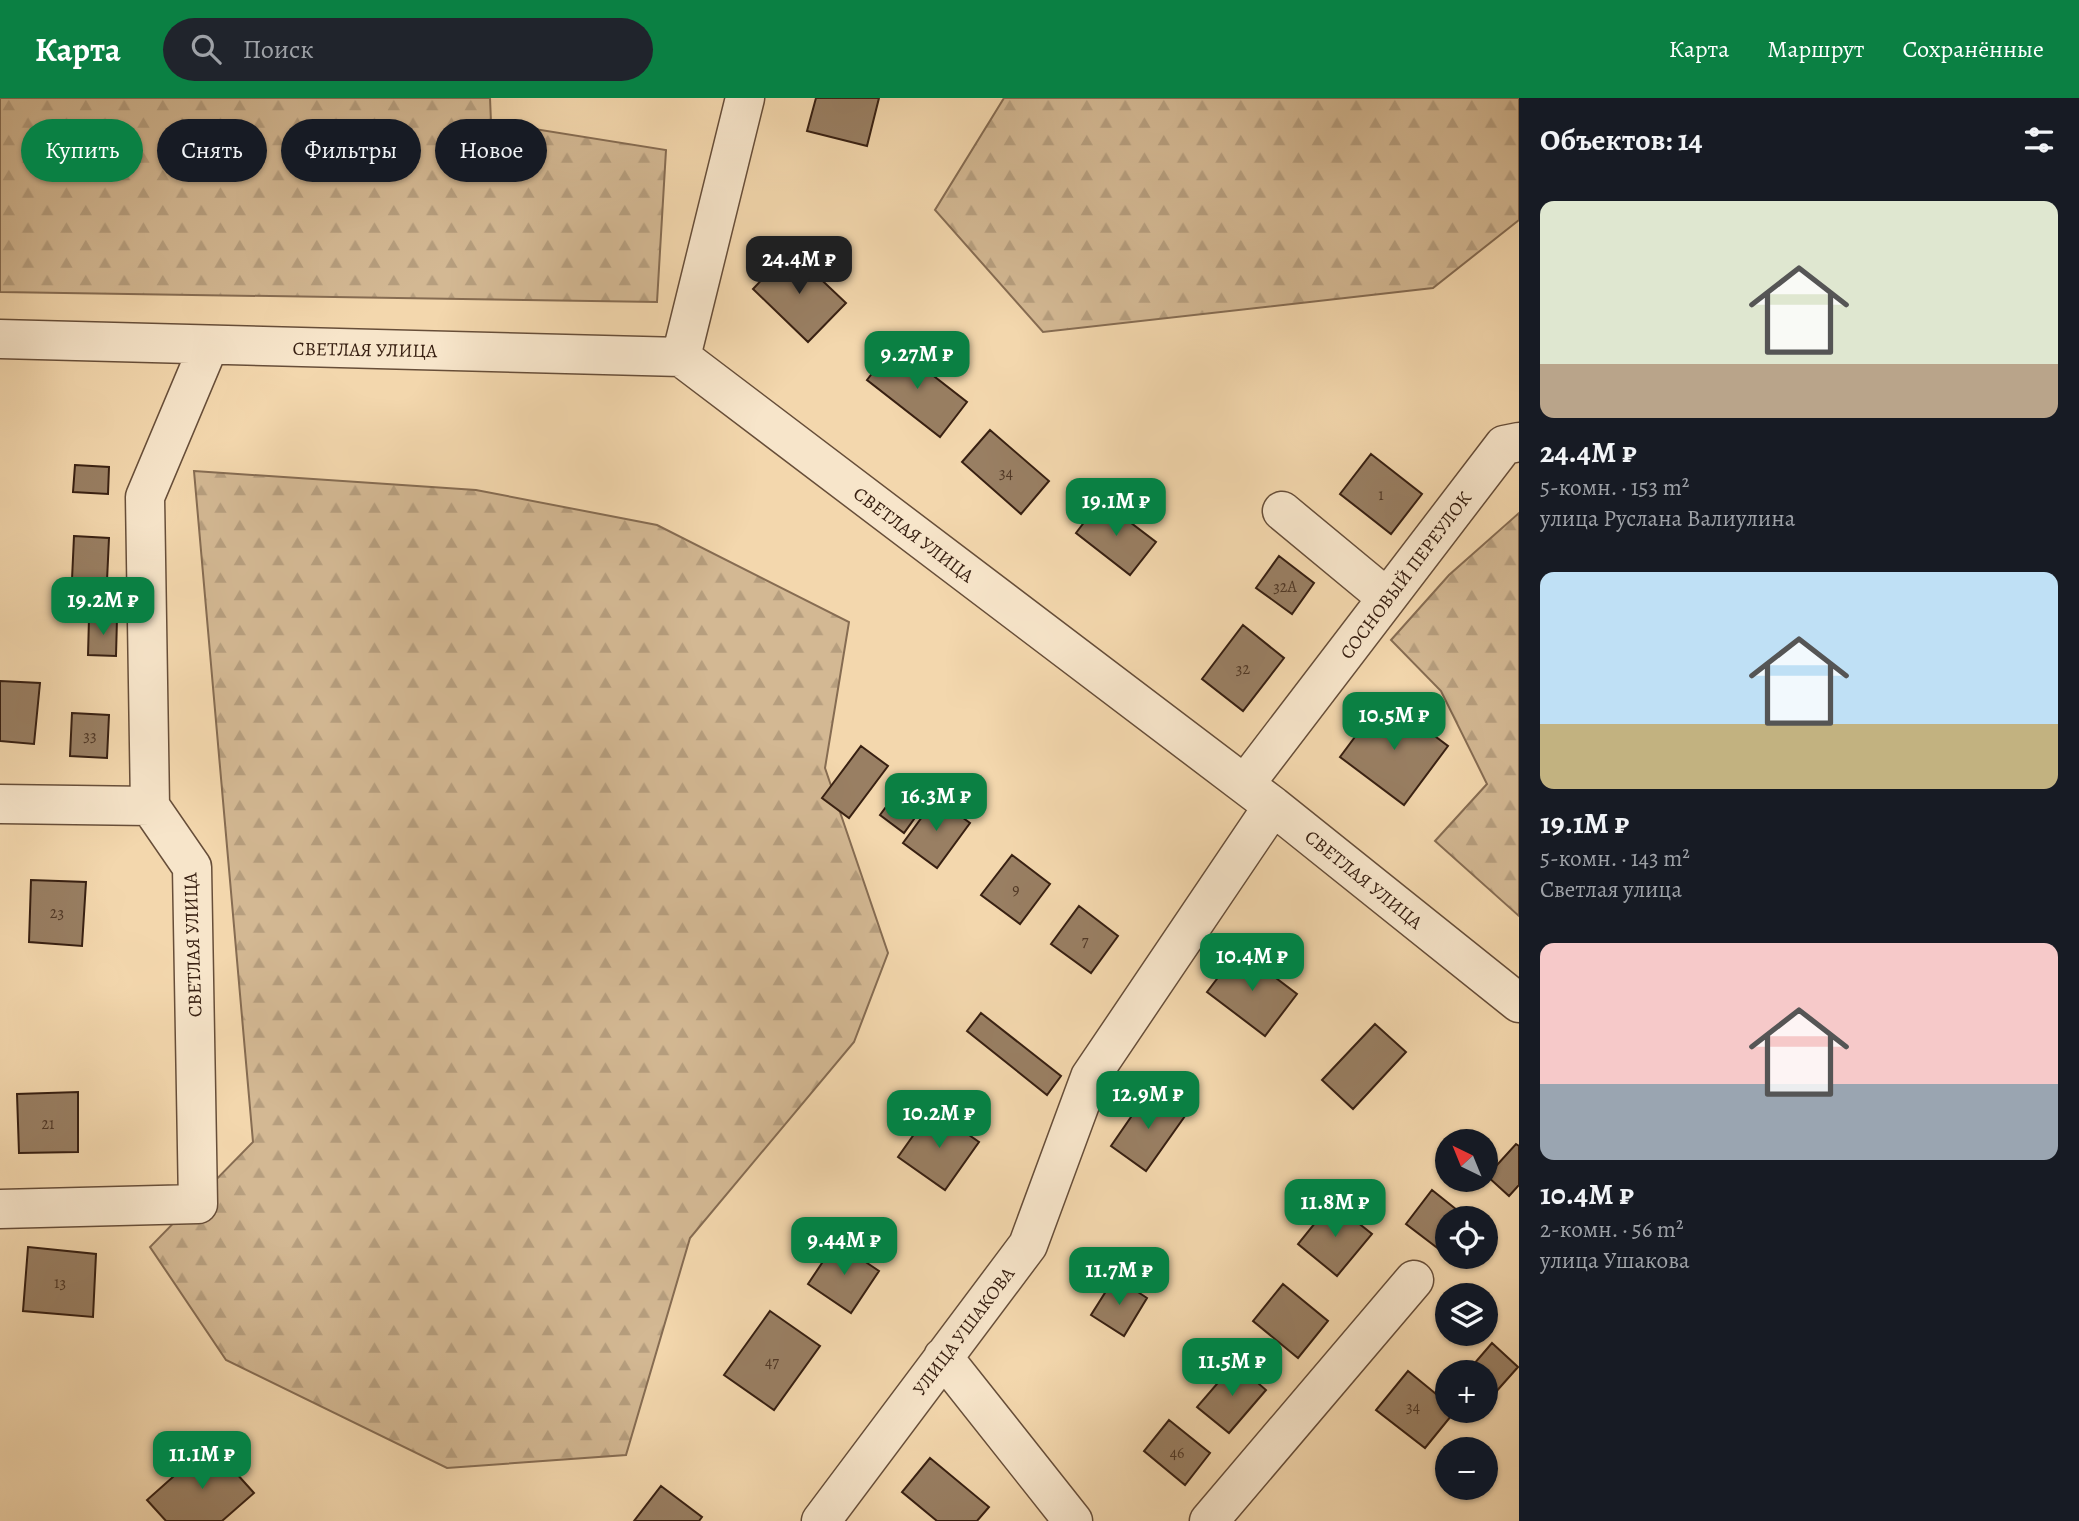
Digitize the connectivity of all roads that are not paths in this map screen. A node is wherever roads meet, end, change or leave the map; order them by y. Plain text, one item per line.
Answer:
1 (745, 98) edge
2 (0, 339) edge
3 (209, 345) junction
4 (681, 357) junction
5 (1519, 442) edge
6 (1282, 511) dead end
7 (1387, 598) junction
8 (1259, 795) junction
9 (0, 804) edge
10 (150, 806) junction
11 (1519, 1003) edge
12 (0, 1209) edge
13 (1415, 1280) dead end
14 (943, 1357) junction
15 (821, 1521) edge
16 (1073, 1521) edge
17 (1209, 1521) edge

1 - 4 street
2 - 3 street, СВЕТЛАЯ УЛИЦА
3 - 4 street, СВЕТЛАЯ УЛИЦА
3 - 10 street
4 - 8 street, СВЕТЛАЯ УЛИЦА
5 - 7 street, СОСНОВЫЙ ПЕРЕУЛОК
6 - 7 street
7 - 8 street, СОСНОВЫЙ ПЕРЕУЛОК
8 - 11 street, СВЕТЛАЯ УЛИЦА
8 - 14 street, УЛИЦА УШАКОВА
9 - 10 street
10 - 12 street, СВЕТЛАЯ УЛИЦА
13 - 17 street
14 - 15 street, УЛИЦА УШАКОВА
14 - 16 street

